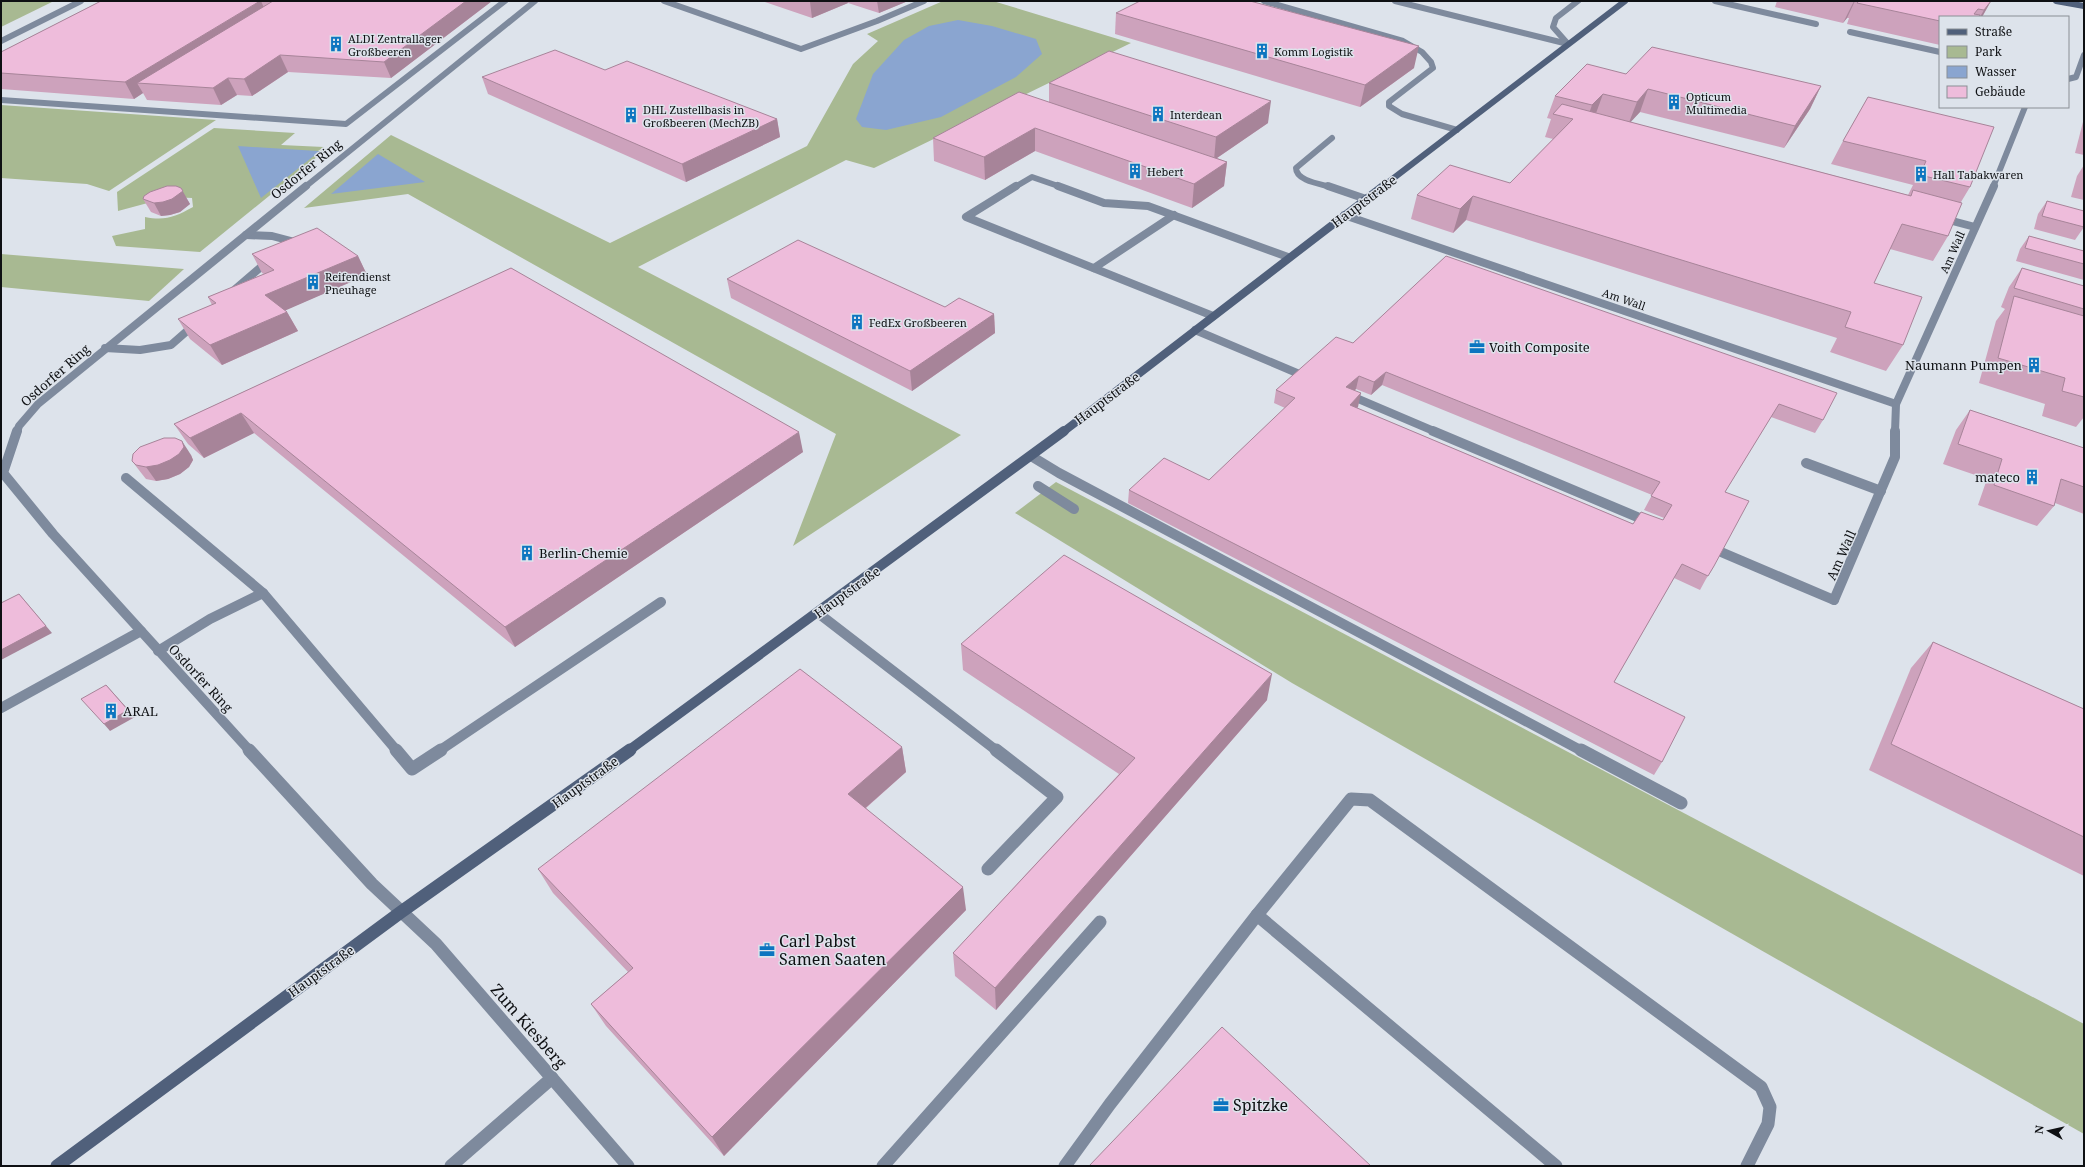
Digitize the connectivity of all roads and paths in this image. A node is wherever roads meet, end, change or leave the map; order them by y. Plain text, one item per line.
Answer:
1 (81, 1) edge
2 (505, 1) edge
3 (535, 1) edge
4 (664, 1) edge
5 (924, 1) edge
6 (1264, 1) edge
7 (1395, 1) edge
8 (1578, 1) edge
9 (1625, 1) edge
10 (1715, 1) edge
11 (2056, 1) edge
12 (2084, 6) edge
13 (1816, 24) dead end
14 (1850, 32) dead end
15 (1, 41) edge
16 (1568, 44) junction
17 (1939, 52) edge
18 (2084, 55) edge
19 (2069, 79) edge
20 (1, 100) edge
21 (2025, 108) edge
22 (1457, 130) junction
23 (1332, 138) dead end
24 (1366, 199) junction
25 (1174, 215) junction
26 (1344, 215) junction
27 (1931, 215) edge
28 (1975, 227) junction
29 (246, 234) junction
30 (1288, 257) junction
31 (1094, 268) junction
32 (225, 298) edge
33 (1213, 316) junction
34 (201, 319) edge
35 (1195, 330) junction
36 (105, 348) junction
37 (1304, 376) edge
38 (1349, 395) edge
39 (1896, 404) junction
40 (1031, 456) junction
41 (1806, 463) dead end
42 (126, 478) dead end
43 (1038, 486) dead end
44 (1881, 491) junction
45 (1074, 509) dead end
46 (1660, 526) edge
47 (1721, 552) edge
48 (263, 593) junction
49 (660, 602) dead end
50 (818, 613) junction
51 (142, 631) junction
52 (158, 651) junction
53 (1, 708) edge
54 (1680, 803) dead end
55 (988, 869) dead end
56 (401, 912) junction
57 (1257, 915) junction
58 (1100, 922) dead end
59 (552, 1078) junction
60 (57, 1166) edge
61 (451, 1166) edge
62 (628, 1166) edge
63 (883, 1166) edge
64 (1064, 1166) edge
65 (1556, 1166) edge
66 (1747, 1166) edge

1 - 15 street
2 - 20 street
3 - 29 street, Osdorfer Ring
4 - 5 street
6 - 22 street
7 - 16 street
8 - 16 street
9 - 16 street, Hauptstraße
10 - 13 street
11 - 12 street
14 - 17 street
16 - 22 street, Hauptstraße
18 - 19 street
21 - 28 street, Am Wall
22 - 24 street, Hauptstraße
23 - 24 street
24 - 26 street, Hauptstraße
25 - 30 street
25 - 31 street
25 - 31 street
26 - 30 street, Hauptstraße
26 - 39 street, Am Wall
27 - 28 street
28 - 39 street, Am Wall
29 - 32 street
29 - 36 street, Osdorfer Ring
30 - 33 street, Hauptstraße
31 - 33 street
33 - 35 street, Hauptstraße
34 - 36 street
35 - 37 street
35 - 40 street, Hauptstraße
36 - 51 street, Osdorfer Ring
38 - 46 street
39 - 44 street, Am Wall
40 - 50 street, Hauptstraße
40 - 54 street
41 - 44 street
42 - 48 street
43 - 45 street
44 - 47 street, Am Wall
48 - 49 street
48 - 52 street
50 - 55 street
50 - 56 street, Hauptstraße
51 - 52 street, Osdorfer Ring
51 - 53 street
52 - 56 street, Osdorfer Ring
56 - 59 street, Zum Kiesberg
56 - 60 street, Hauptstraße
57 - 64 street
57 - 65 street
57 - 66 street
58 - 63 street
59 - 61 street
59 - 62 street, Zum Kiesberg

